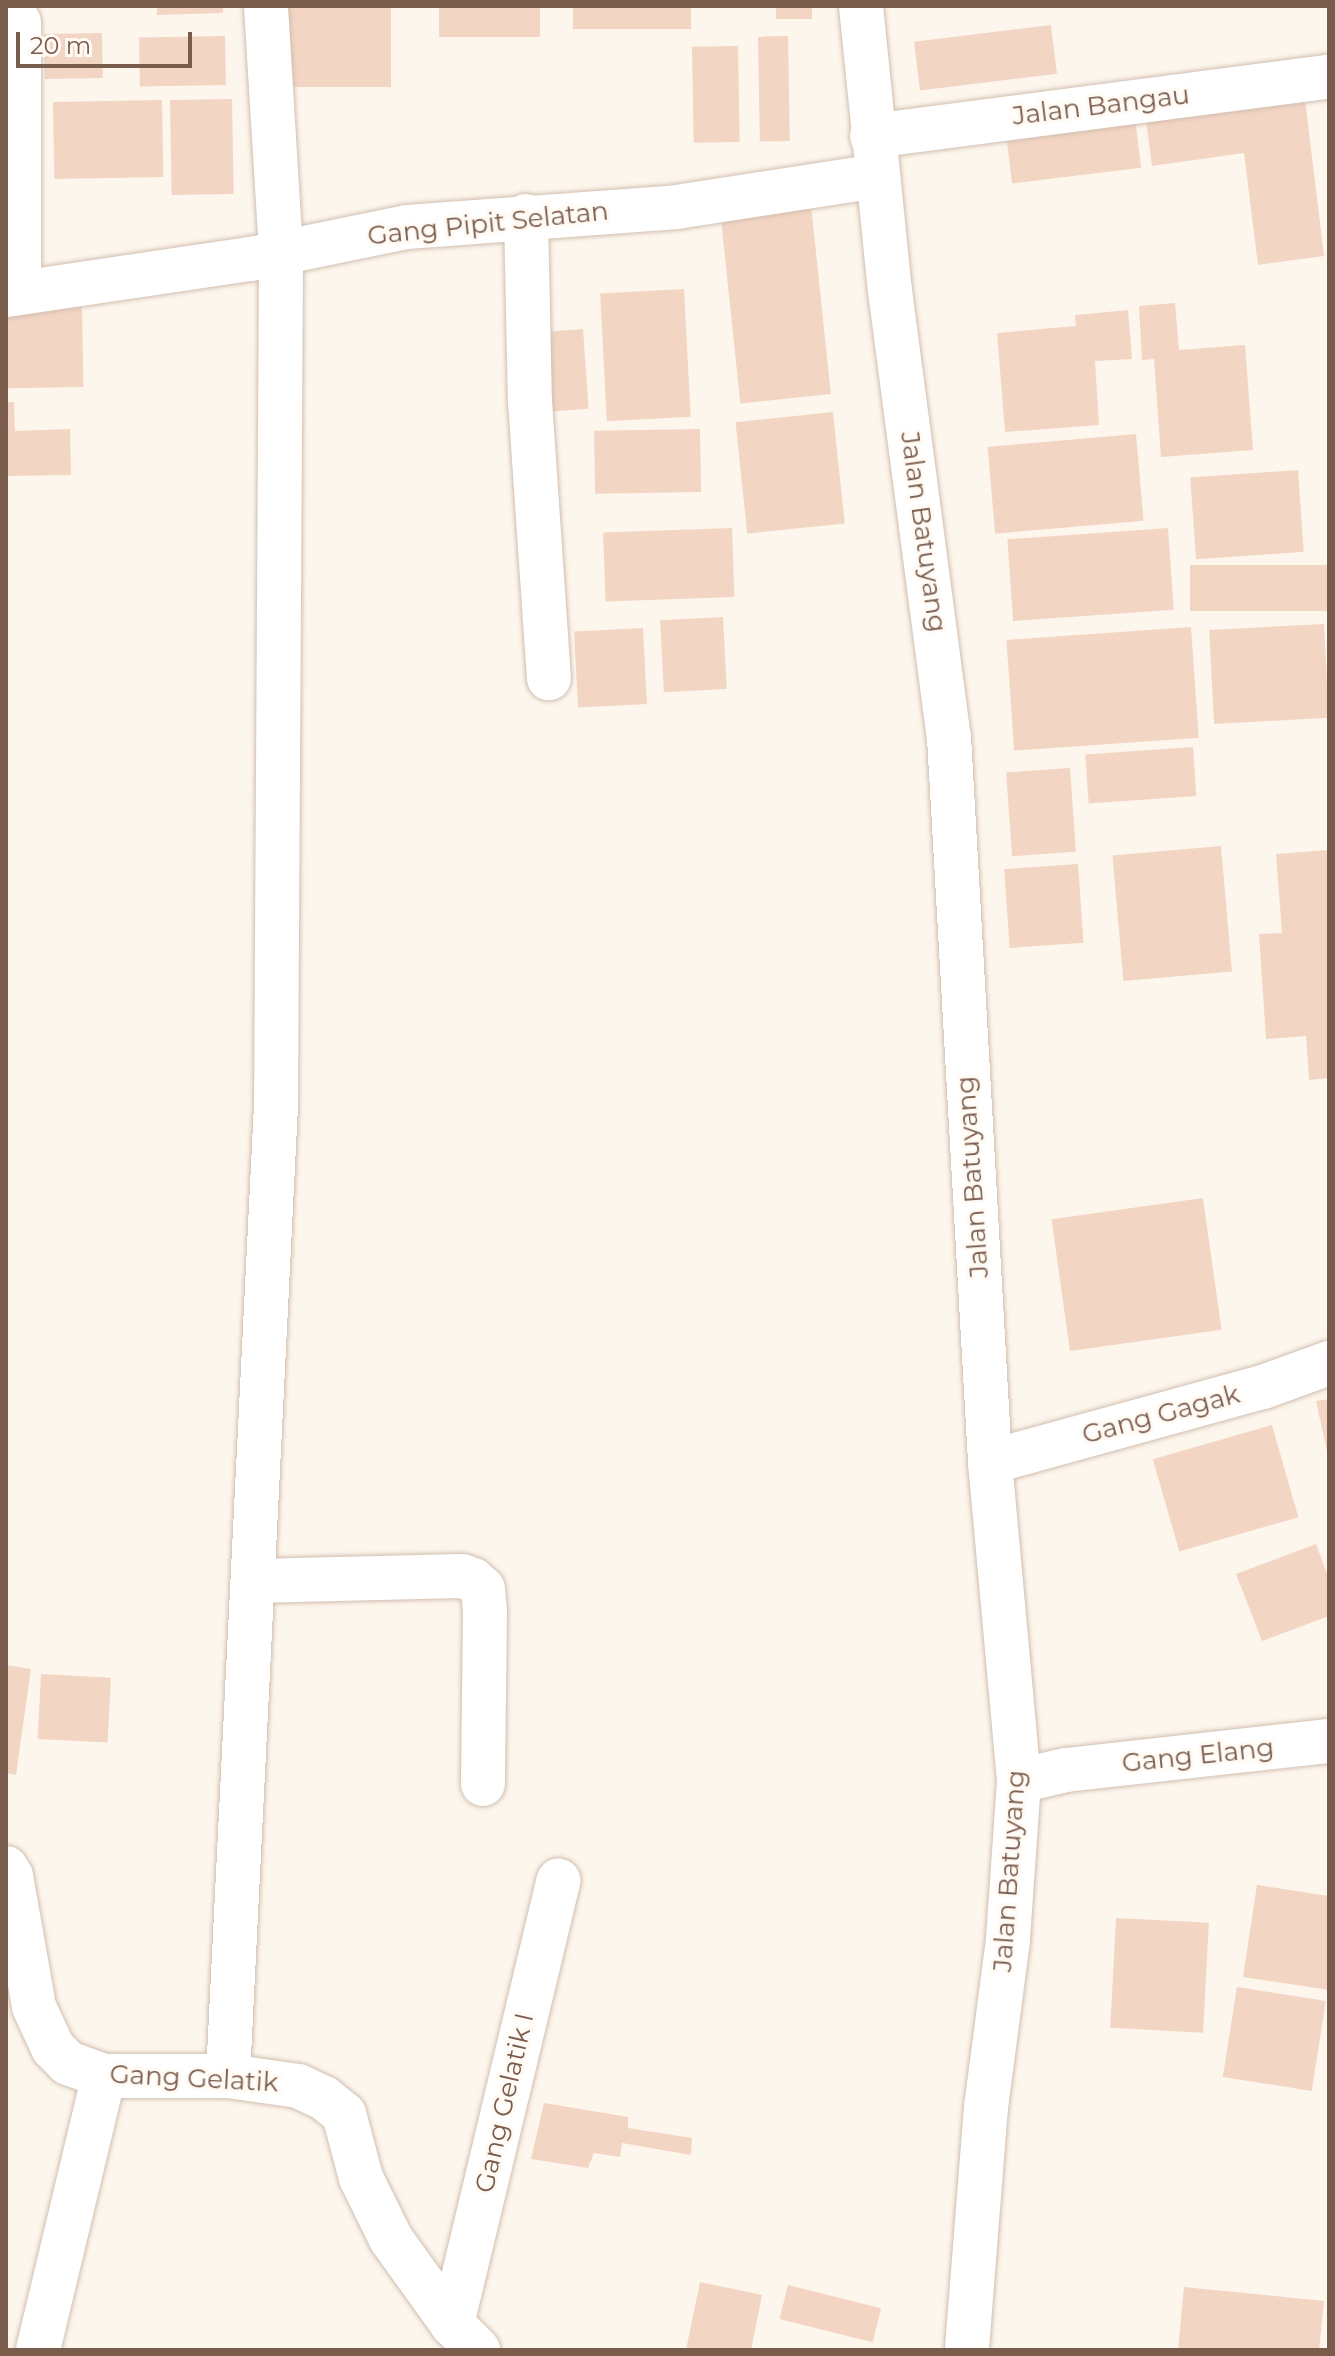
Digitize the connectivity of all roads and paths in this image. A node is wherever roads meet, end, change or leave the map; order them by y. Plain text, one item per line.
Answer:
1 (266, 6) edge
2 (861, 6) edge
3 (19, 22) dead end
4 (1329, 77) edge
5 (875, 156) junction
6 (526, 216) junction
7 (281, 252) junction
8 (12, 294) edge
9 (549, 678) dead end
10 (1329, 1363) edge
11 (990, 1462) junction
12 (254, 1581) junction
13 (1329, 1741) edge
14 (1019, 1781) junction
15 (483, 1784) dead end
16 (6, 1868) edge
17 (558, 1881) dead end
18 (104, 2076) junction
19 (228, 2076) junction
20 (465, 2337) edge
21 (38, 2350) edge
22 (967, 2350) edge

1 - 7 street
2 - 5 street, Jalan Batuyang
3 - 8 street
4 - 5 street, Jalan Bangau
5 - 6 street, Gang Pipit Selatan
5 - 11 street, Jalan Batuyang
6 - 7 street, Gang Pipit Selatan
6 - 9 street
7 - 8 street, Gang Pipit Selatan
7 - 12 street
10 - 11 street, Gang Gagak
11 - 14 street, Jalan Batuyang
12 - 15 street
12 - 19 street
13 - 14 street, Gang Elang
14 - 22 street, Jalan Batuyang
16 - 18 street, Gang Gelatik
17 - 20 street, Gang Gelatik I
18 - 19 street, Gang Gelatik
18 - 21 street
19 - 20 street, Gang Gelatik

